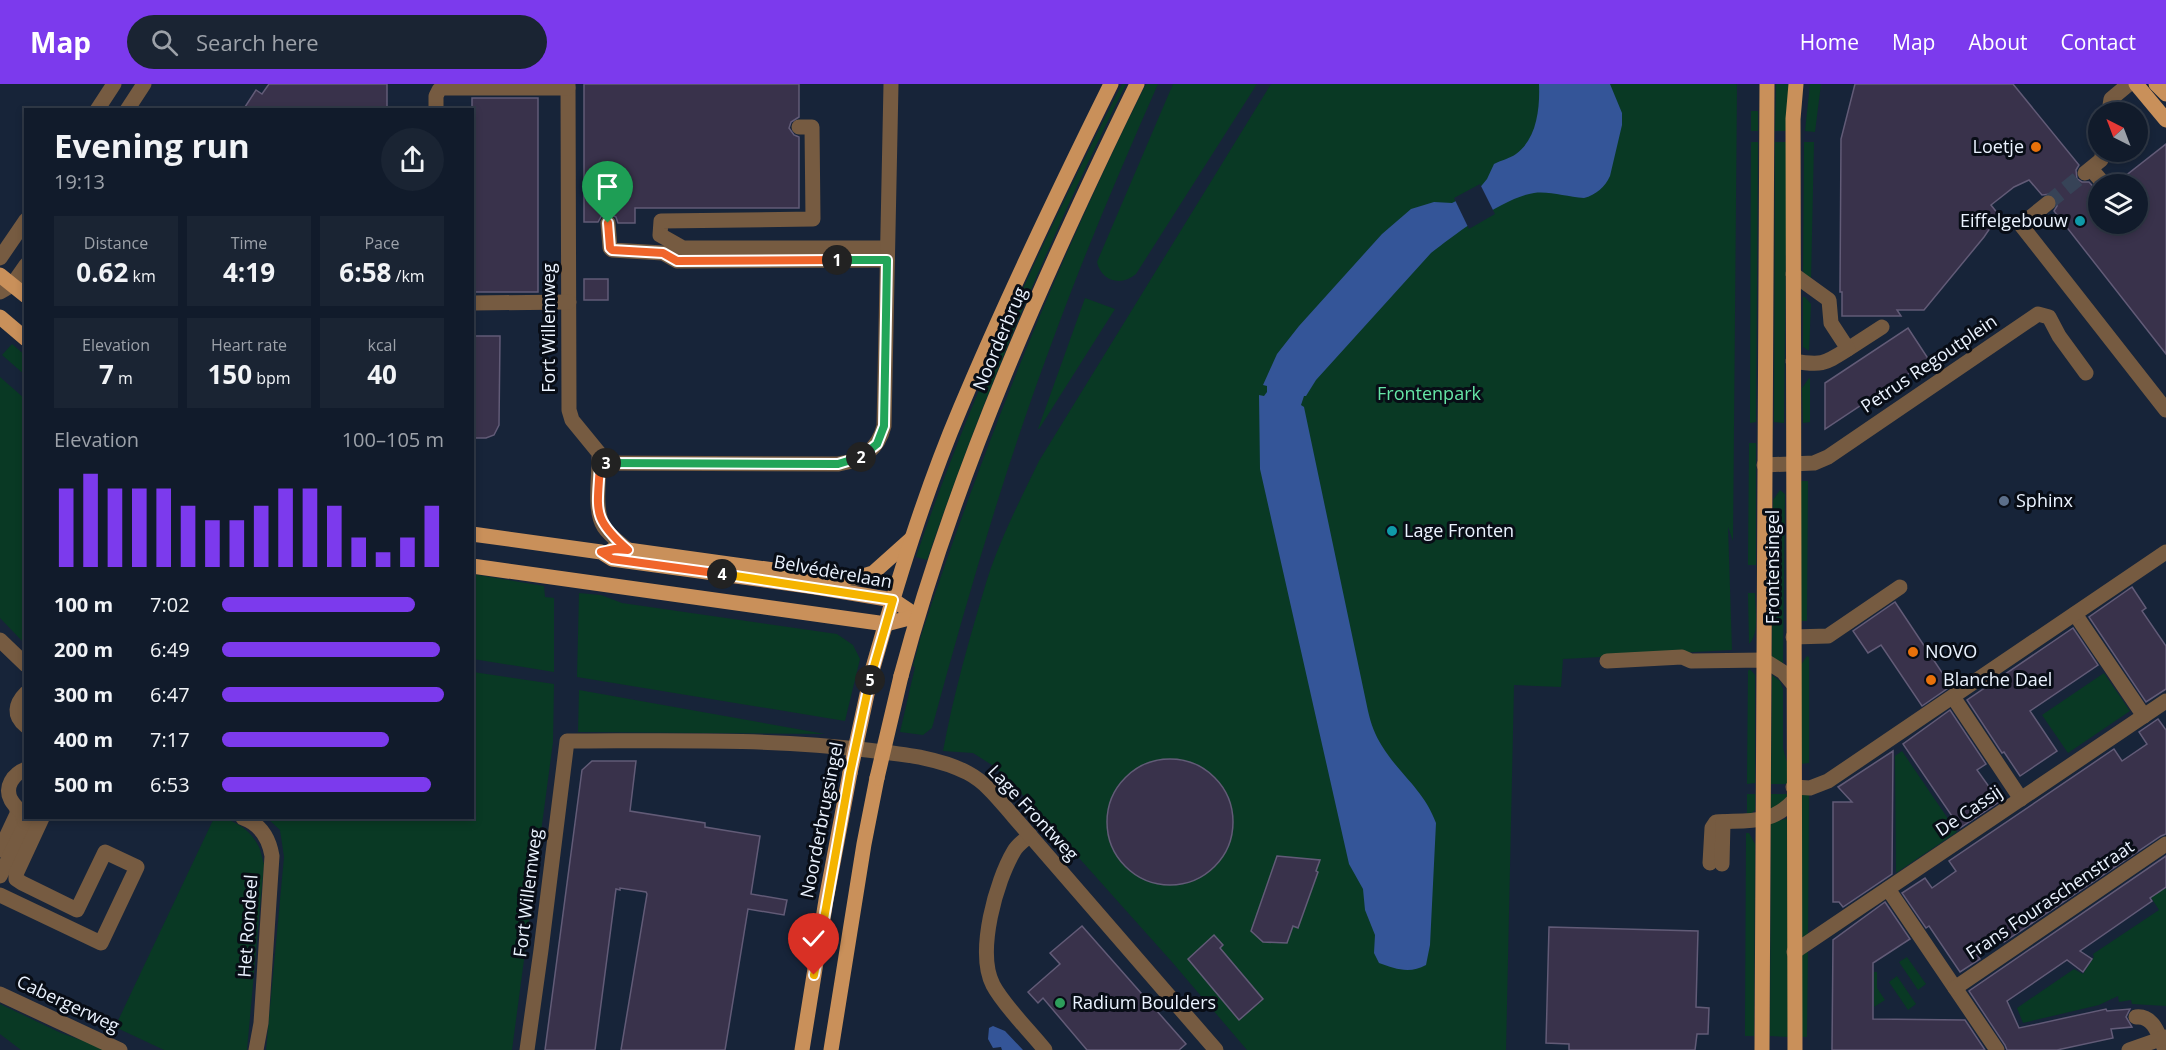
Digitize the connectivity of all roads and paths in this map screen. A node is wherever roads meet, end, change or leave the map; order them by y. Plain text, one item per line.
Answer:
1 (114, 84) edge
2 (144, 84) edge
3 (891, 84) edge
4 (1111, 84) edge
5 (1137, 84) edge
6 (1767, 84) edge
7 (1796, 84) edge
8 (2129, 84) edge
9 (2136, 84) edge
10 (2156, 84) edge
11 (568, 86) edge
12 (2166, 94) edge
13 (2111, 102) edge
14 (98, 108) edge
15 (128, 108) edge
16 (436, 108) edge
17 (2166, 120) edge
18 (799, 128) dead end
19 (2099, 162) edge
20 (2092, 174) tunnel mouth
21 (2048, 203) tunnel mouth
22 (24, 222) edge
23 (608, 223) dead end
24 (5, 245) edge
25 (887, 254) junction
26 (0, 258) edge
27 (24, 267) edge
28 (1793, 273) junction
29 (0, 274) edge
30 (6, 289) edge
31 (24, 295) edge
32 (569, 302) junction
33 (474, 303) edge
34 (0, 317) edge
35 (1882, 327) dead end
36 (24, 337) edge
37 (1848, 349) junction
38 (1793, 361) junction
39 (2085, 373) dead end
40 (2166, 411) edge
41 (600, 463) junction
42 (1792, 464) junction
43 (1764, 465) junction
44 (474, 534) edge
45 (913, 537) junction
46 (628, 550) junction
47 (601, 552) junction
48 (2166, 552) edge
49 (474, 566) edge
50 (1900, 587) dead end
51 (893, 600) junction
52 (2075, 614) junction
53 (917, 616) junction
54 (885, 624) junction
55 (1793, 637) junction
56 (0, 640) edge
57 (1764, 660) junction
58 (24, 663) edge
59 (1607, 666) dead end
60 (1793, 684) junction
61 (24, 696) edge
62 (1953, 697) junction
63 (2165, 704) edge
64 (2144, 716) junction
65 (24, 724) edge
66 (567, 741) joint
67 (24, 771) edge
68 (1793, 794) junction
69 (2021, 799) junction
70 (17, 808) junction
71 (24, 817) edge
72 (26, 819) edge
73 (42, 819) edge
74 (246, 819) edge
75 (1762, 820) junction
76 (1030, 835) junction
77 (2166, 844) edge
78 (0, 850) edge
79 (1716, 864) dead end
80 (0, 876) edge
81 (1888, 889) junction
82 (0, 895) edge
83 (1794, 952) junction
84 (1955, 988) junction
85 (0, 994) edge
86 (2136, 1017) dead end
87 (2164, 1042) edge
88 (120, 1050) edge
89 (256, 1050) edge
90 (526, 1050) edge
91 (802, 1050) edge
92 (831, 1050) edge
93 (1045, 1050) edge
94 (1216, 1050) edge
95 (1762, 1050) edge
96 (1795, 1050) edge
97 (1997, 1050) edge
98 (2129, 1050) edge

1 - 14 street
2 - 15 street
3 - 25 street
4 - 45 main road, Noorderbrug
5 - 53 main road, Noorderbrug
6 - 43 main road, Frontensingel
7 - 28 main road, Frontensingel
8 - 13 street
9 - 17 main road
10 - 12 main road
11 - 16 street
11 - 32 street, Fort Willemweg
18 - 25 street
19 - 20 street
21 - 40 street
22 - 24 street
23 - 25 street
24 - 26 street
25 - 41 street
27 - 30 street
28 - 37 street
28 - 38 main road, Frontensingel
29 - 30 main road
30 - 31 main road
32 - 33 street
32 - 41 street, Fort Willemweg
34 - 36 main road
35 - 37 street
37 - 38 street
38 - 42 main road, Frontensingel
39 - 42 street, Petrus Regoutplein
41 - 46 street, Fort Willemweg
42 - 43 street
42 - 55 main road, Frontensingel
43 - 57 main road, Frontensingel
44 - 47 main road, Belvédèrelaan
45 - 46 main road
45 - 51 main road, Noorderbrug
46 - 47 main road
47 - 51 main road, Belvédèrelaan
48 - 52 street
49 - 54 main road
50 - 55 street
51 - 53 main road, Belvédèrelaan
51 - 54 main road, Noorderbrugsingel
52 - 62 street
52 - 64 street
53 - 54 main road
53 - 92 main road, bridge
54 - 91 main road, Noorderbrugsingel, bridge
55 - 60 main road, Frontensingel
56 - 58 street
57 - 59 street
57 - 60 street
57 - 75 main road, Frontensingel
60 - 68 main road, Frontensingel
61 - 65 street
62 - 68 street
62 - 69 street
63 - 64 street, De Cassij
64 - 69 street, De Cassij
66 - 76 street, Lage Frontweg
66 - 90 street, Fort Willemweg
67 - 70 street
68 - 75 street
68 - 83 main road, Frontensingel
69 - 81 street, De Cassij
70 - 71 street
70 - 78 street
72 - 80 street
73 - 82 street
74 - 89 street, Het Rondeel
75 - 79 street
75 - 95 main road, Frontensingel
76 - 93 street
76 - 94 street, Lage Frontweg
77 - 84 street, Frans Fouraschenstraat
81 - 83 street, De Cassij
81 - 84 street
83 - 96 main road, Frontensingel
84 - 97 street
85 - 88 street, Cabergerweg
86 - 87 street
87 - 98 street

